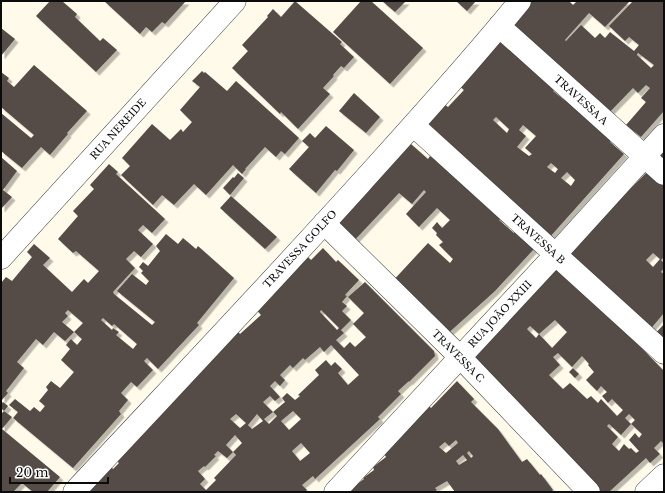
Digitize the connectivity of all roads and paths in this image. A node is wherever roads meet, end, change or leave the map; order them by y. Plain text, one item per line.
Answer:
1 (234, 1) edge
2 (520, 1) edge
3 (499, 26) junction
4 (413, 125) junction
5 (664, 135) edge
6 (645, 157) junction
7 (664, 174) edge
8 (324, 223) junction
9 (555, 255) junction
10 (1, 258) edge
11 (664, 353) edge
12 (460, 357) junction
13 (664, 475) edge
14 (579, 489) edge
15 (74, 492) edge
16 (335, 492) edge
17 (646, 492) edge

1 - 10 street, RUA NEREIDE
2 - 3 street, TRAVESSA GOLFO
3 - 4 street, TRAVESSA GOLFO
3 - 6 street, TRAVESSA A
4 - 8 street, TRAVESSA GOLFO
4 - 9 street, TRAVESSA B
5 - 6 street, RUA JOÃO XXIII
6 - 7 street, TRAVESSA A
6 - 9 street, RUA JOÃO XXIII
8 - 12 street, TRAVESSA C
8 - 15 street, TRAVESSA GOLFO
9 - 11 street, TRAVESSA B
9 - 12 street, RUA JOÃO XXIII
12 - 14 street, TRAVESSA C
12 - 16 street, RUA JOÃO XXIII
13 - 17 street

